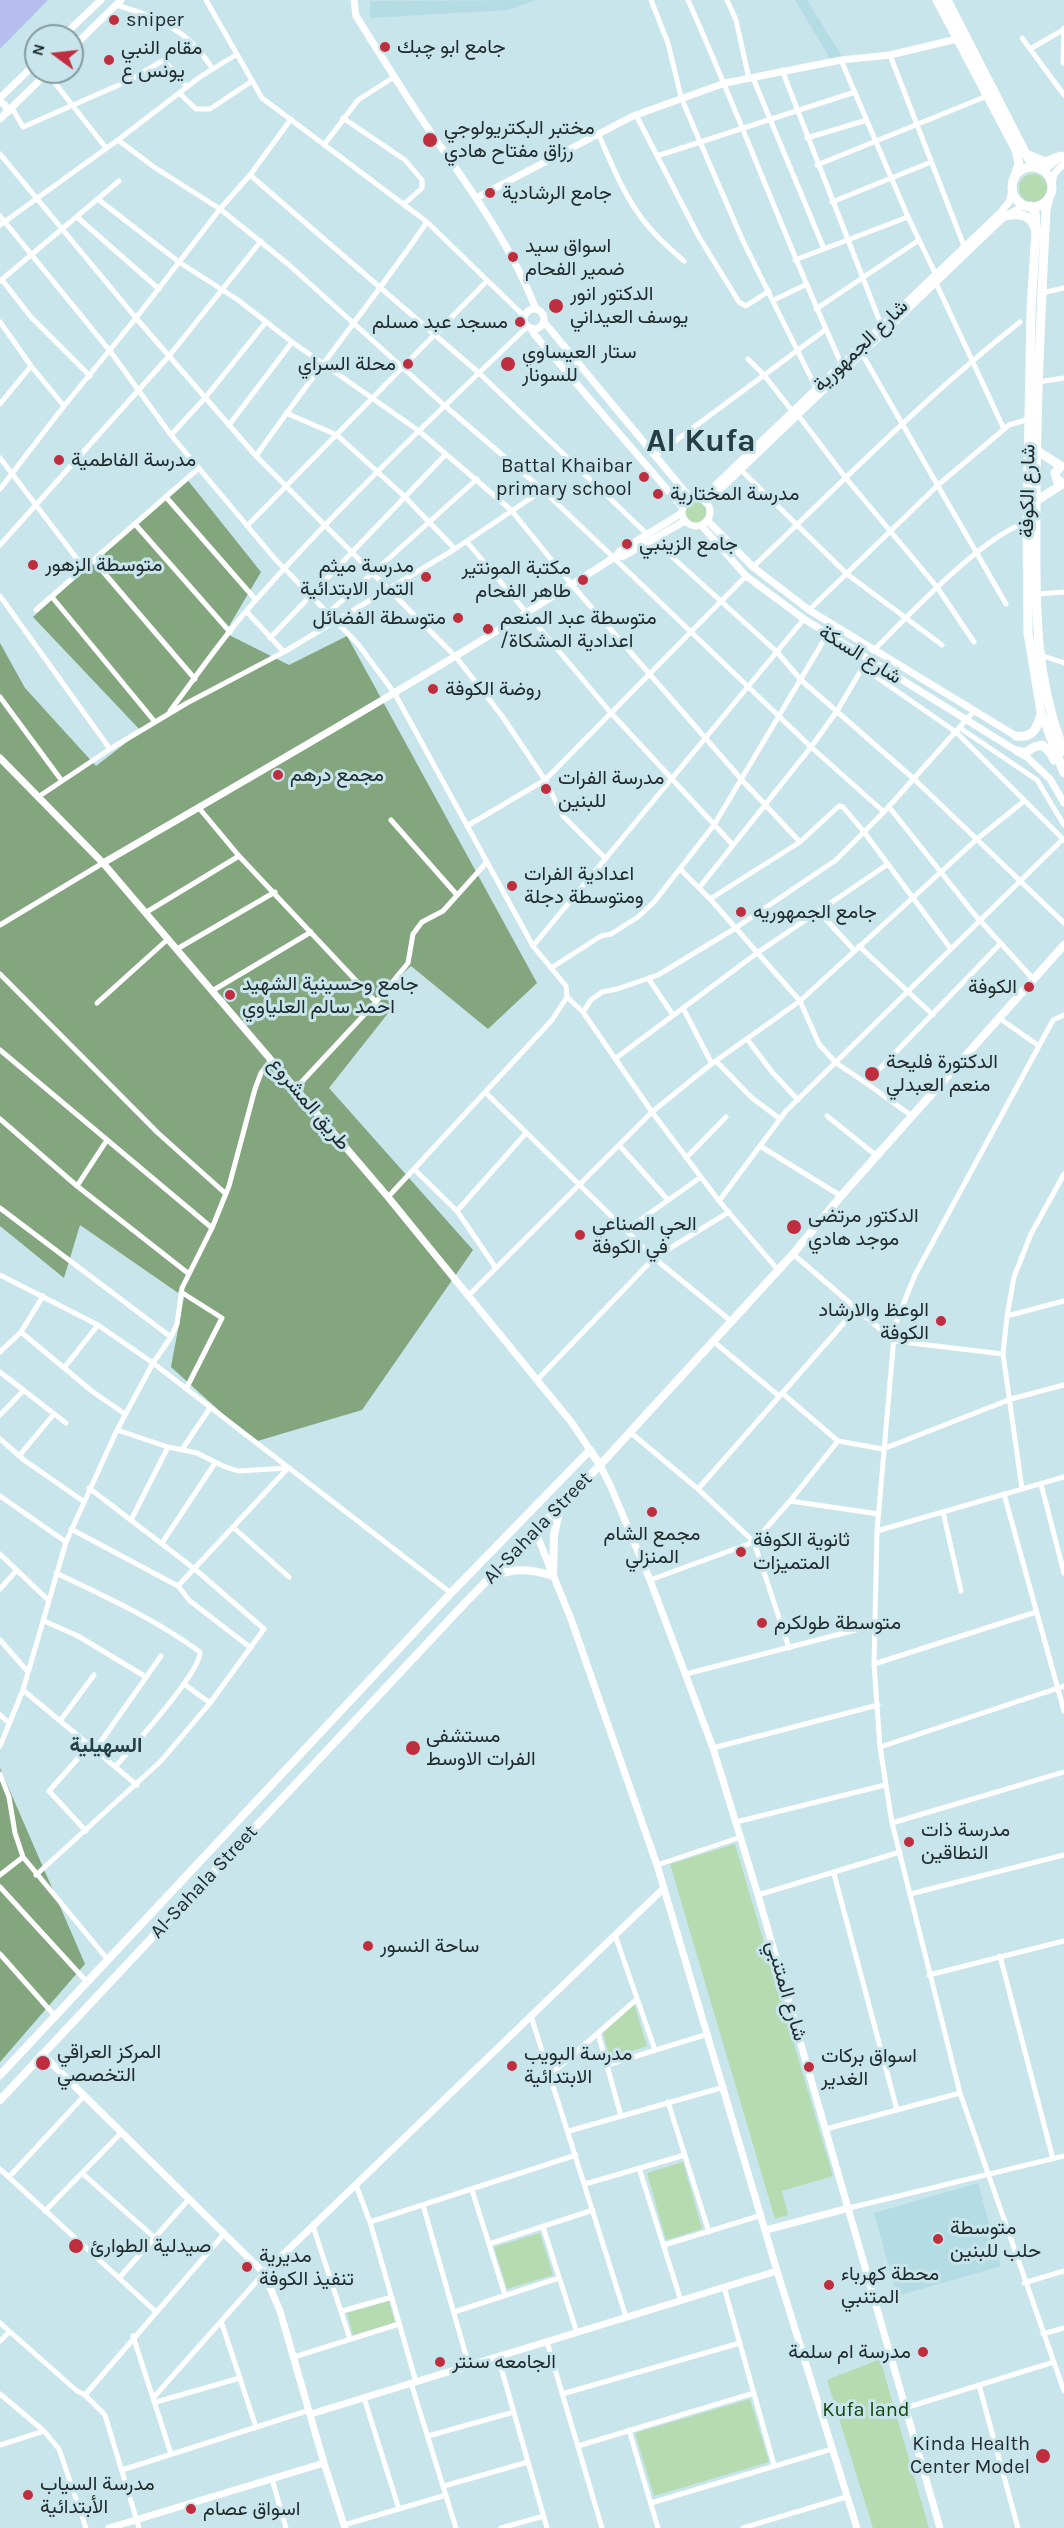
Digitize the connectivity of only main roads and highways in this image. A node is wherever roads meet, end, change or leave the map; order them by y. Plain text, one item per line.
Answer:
1 (937, 0) edge
2 (949, 1) edge
3 (1024, 151) junction
4 (1063, 158) edge
5 (1039, 168) junction
6 (1014, 183) junction
7 (1049, 197) junction
8 (1028, 206) junction
9 (1005, 216) road end
10 (1036, 229) junction
11 (1036, 450) junction
12 (1063, 466) edge
13 (1064, 483) edge
14 (1036, 501) junction
15 (1044, 687) junction
16 (1041, 711) junction
17 (1016, 736) road end
18 (1064, 738) edge
19 (1018, 751) road end
20 (1064, 751) edge
21 (1064, 775) edge
22 (1064, 945) edge
23 (590, 1450) joint
24 (600, 1465) junction
25 (561, 1507) junction
26 (493, 1576) junction
27 (243, 1816) junction
28 (256, 1827) junction
29 (0, 2074) edge
30 (0, 2100) edge

1 - 6 main road
2 - 3 main road
3 - 4 main road
3 - 5 main road
5 - 6 main road
5 - 7 main road
6 - 8 main road
7 - 8 main road
7 - 11 main road, شارع الكوفة
8 - 10 main road, شارع الكوفة
9 - 10 main road
10 - 16 main road, شارع الكوفة
11 - 12 main road
11 - 14 main road, شارع الكوفة
12 - 13 main road
13 - 14 main road
14 - 15 main road, شارع الكوفة
15 - 18 main road
15 - 20 main road, شارع الكوفة
16 - 17 main road
16 - 21 main road, شارع الكوفة
19 - 21 main road
22 - 24 main road, Al-Sahala Street
23 - 24 main road, طريق المشروع
23 - 27 main road, Al-Sahala Street
24 - 25 main road, Al-Sahala Street
25 - 26 main road, Al-Sahala Street
25 - 26 main road
26 - 28 main road, Al-Sahala Street
27 - 28 main road
27 - 29 main road, Al-Sahala Street
28 - 30 main road, Al-Sahala Street

